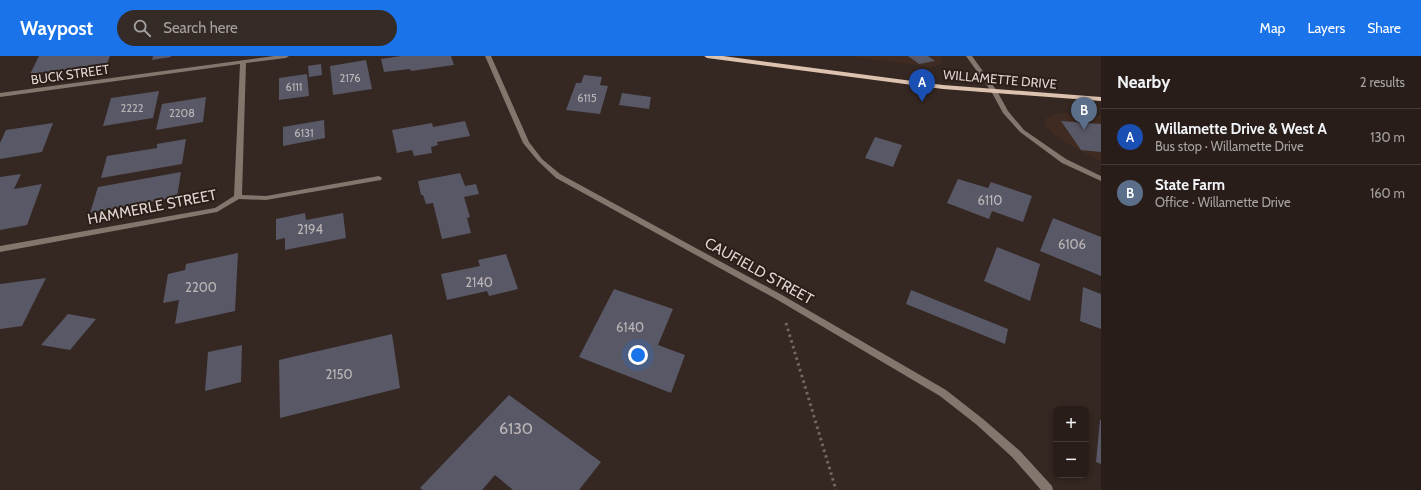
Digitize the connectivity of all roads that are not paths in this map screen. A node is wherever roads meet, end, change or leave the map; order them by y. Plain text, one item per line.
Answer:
1 (286, 56) edge
2 (488, 56) edge
3 (707, 56) edge
4 (969, 56) edge
5 (243, 62) junction
6 (994, 91) junction
7 (0, 95) edge
8 (1101, 99) edge
9 (379, 178) dead end
10 (1101, 179) edge
11 (238, 197) junction
12 (0, 249) edge
13 (1048, 490) edge

1 - 5 street, BUCK STREET
2 - 13 street, CAUFIELD STREET
3 - 6 main road, WILLAMETTE DRIVE
4 - 6 street
5 - 7 street, BUCK STREET
5 - 11 street
6 - 8 main road, WILLAMETTE DRIVE
6 - 10 street
9 - 11 street, HAMMERLE STREET
11 - 12 street, HAMMERLE STREET

